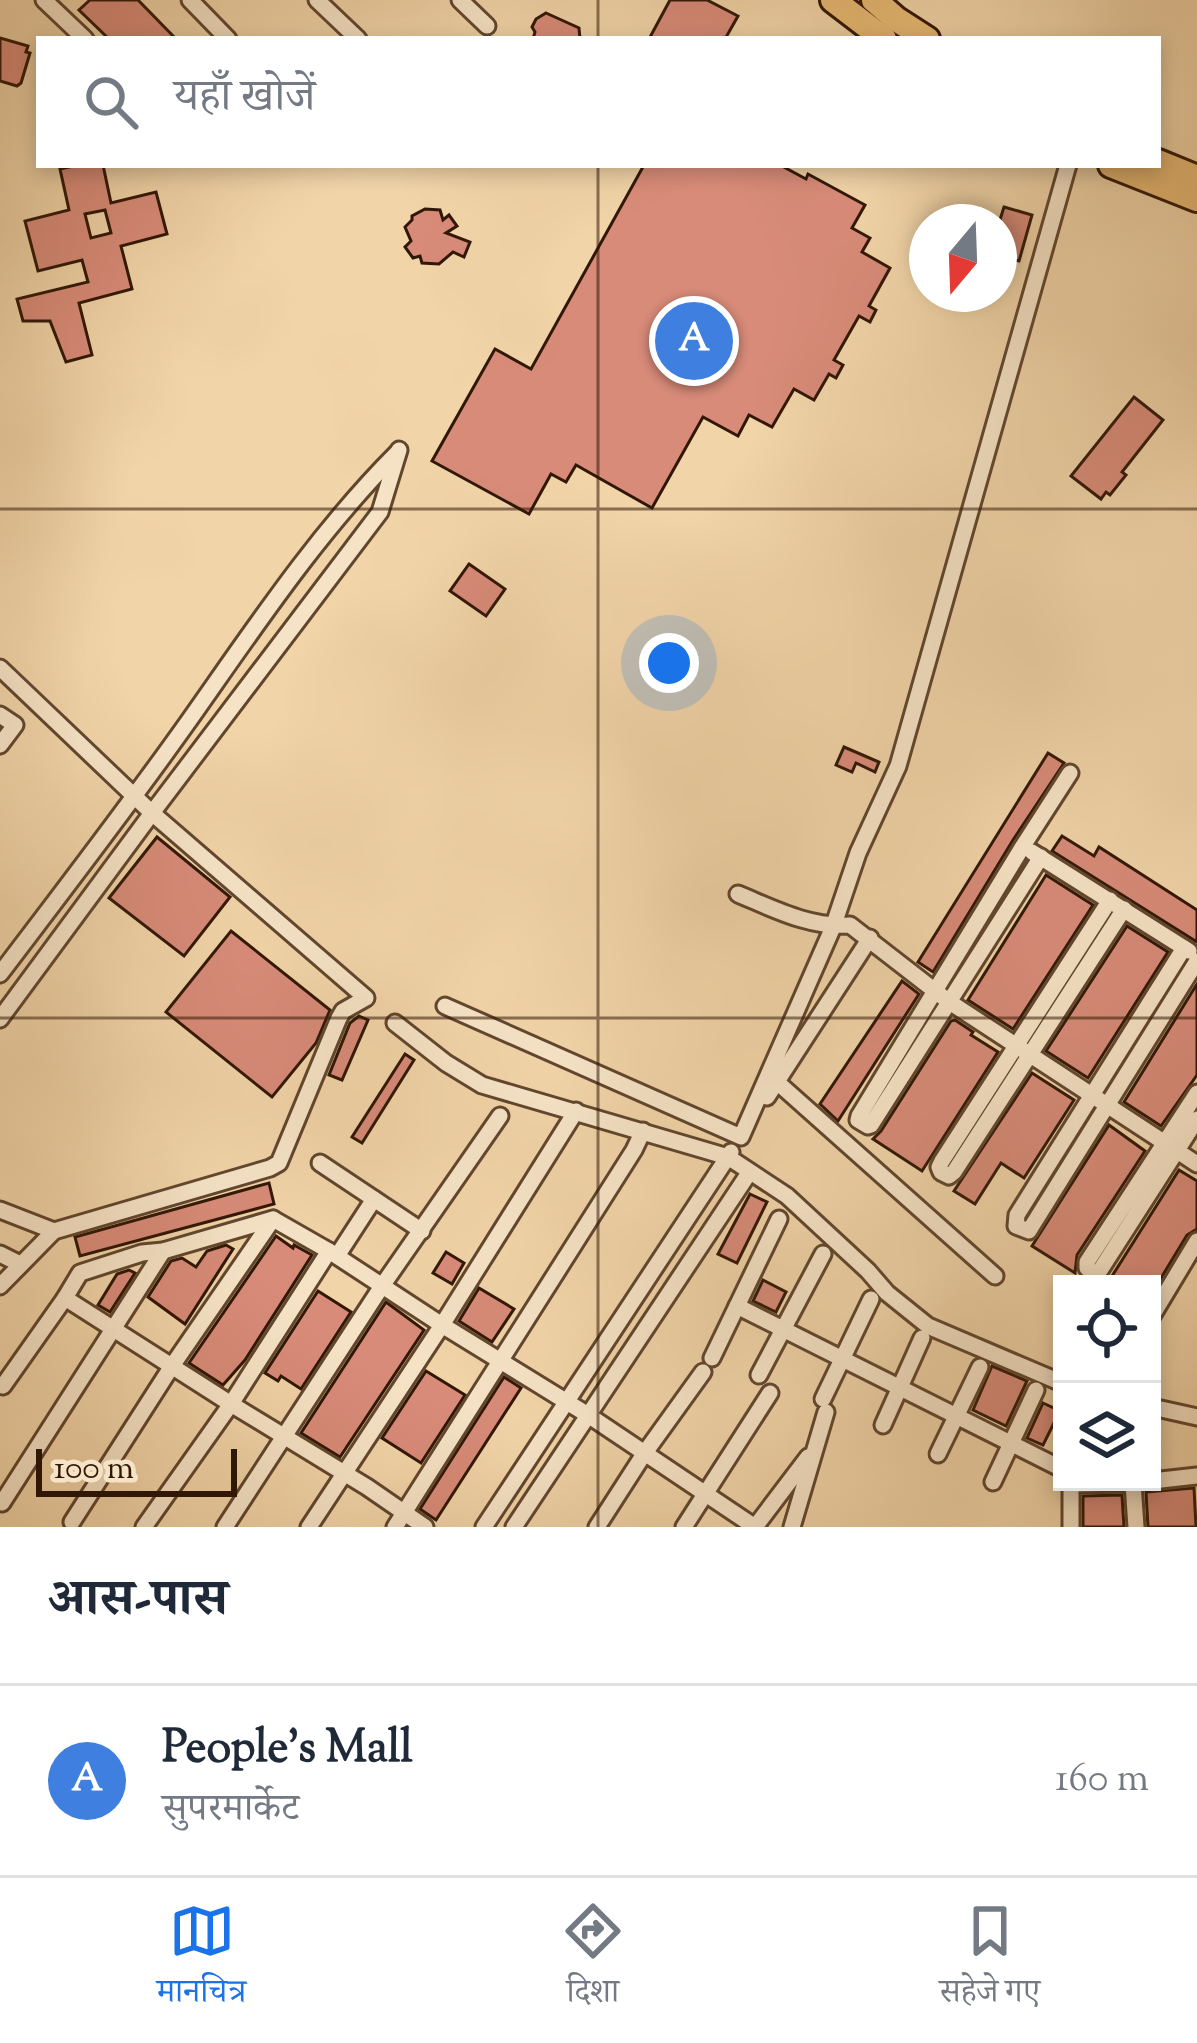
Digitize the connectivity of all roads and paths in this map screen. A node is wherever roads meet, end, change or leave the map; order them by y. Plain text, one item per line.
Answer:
1 (44, 0) edge
2 (190, 0) edge
3 (317, 0) edge
4 (460, 0) edge
5 (833, 0) edge
6 (874, 0) edge
7 (487, 26) dead end
8 (82, 36) edge
9 (225, 36) edge
10 (355, 36) edge
11 (880, 36) edge
12 (922, 36) edge
13 (1161, 164) edge
14 (1067, 168) edge
15 (1121, 168) edge
16 (1196, 190) edge
17 (260, 621) junction
18 (284, 639) junction
19 (241, 647) junction
20 (265, 664) junction
21 (0, 668) edge
22 (0, 715) edge
23 (0, 745) edge
24 (1070, 773) dead end
25 (136, 795) junction
26 (152, 813) junction
27 (1023, 846) junction
28 (1041, 857) junction
29 (738, 894) dead end
30 (1117, 904) junction
31 (833, 927) junction
32 (869, 938) junction
33 (1193, 955) edge
34 (0, 974) edge
35 (942, 995) junction
36 (445, 1006) dead end
37 (0, 1019) edge
38 (395, 1023) dead end
39 (1022, 1050) junction
40 (776, 1082) junction
41 (1197, 1093) edge
42 (1092, 1095) junction
43 (1107, 1106) junction
44 (577, 1112) junction
45 (500, 1116) dead end
46 (1197, 1119) edge
47 (643, 1131) junction
48 (741, 1137) junction
49 (1171, 1147) junction
50 (728, 1157) junction
51 (320, 1163) dead end
52 (1197, 1164) edge
53 (749, 1173) junction
54 (374, 1199) junction
55 (0, 1210) edge
56 (273, 1219) junction
57 (779, 1220) dead end
58 (54, 1231) junction
59 (422, 1231) junction
60 (1197, 1241) edge
61 (163, 1251) junction
62 (333, 1253) junction
63 (0, 1254) edge
64 (824, 1254) dead end
65 (20, 1264) junction
66 (995, 1276) dead end
67 (0, 1286) edge
68 (382, 1286) junction
69 (65, 1298) junction
70 (872, 1299) dead end
71 (1161, 1301) edge
72 (737, 1306) junction
73 (442, 1325) junction
74 (115, 1328) junction
75 (784, 1329) junction
76 (922, 1338) dead end
77 (843, 1359) junction
78 (500, 1361) junction
79 (172, 1366) junction
80 (980, 1367) dead end
81 (759, 1375) dead end
82 (1053, 1380) edge
83 (3, 1386) dead end
84 (900, 1388) junction
85 (1036, 1390) dead end
86 (770, 1394) dead end
87 (567, 1403) junction
88 (231, 1404) junction
89 (1161, 1409) edge
90 (588, 1415) junction
91 (956, 1416) junction
92 (1197, 1417) edge
93 (883, 1425) dead end
94 (287, 1436) junction
95 (1010, 1444) junction
96 (817, 1445) junction
97 (644, 1454) junction
98 (938, 1454) dead end
99 (1053, 1465) edge
100 (344, 1474) junction
101 (1197, 1477) edge
102 (1161, 1480) edge
103 (993, 1482) dead end
104 (1071, 1491) edge
105 (1138, 1491) edge
106 (705, 1494) junction
107 (2, 1503) edge
108 (400, 1520) edge
109 (72, 1522) dead end
110 (144, 1527) edge
111 (225, 1527) edge
112 (309, 1527) edge
113 (425, 1527) edge
114 (484, 1527) edge
115 (514, 1527) edge
116 (597, 1527) edge
117 (684, 1527) edge
118 (755, 1527) edge
119 (792, 1527) edge
120 (1071, 1527) edge
121 (1136, 1527) edge

1 - 8 street
2 - 9 street
3 - 10 street
4 - 7 street
5 - 11 main road
6 - 12 main road
13 - 16 main road
14 - 31 street
15 - 16 main road
17 - 18 street
17 - 18 street
17 - 19 street
18 - 20 street
19 - 20 street
19 - 25 street
20 - 26 street
21 - 25 street
22 - 23 street
24 - 27 street
25 - 26 street
25 - 34 street
26 - 37 street
26 - 58 street
27 - 28 street
27 - 35 street
28 - 30 street
28 - 35 street
29 - 31 street
30 - 33 street
30 - 39 street
31 - 32 street
31 - 48 street
32 - 35 street
32 - 40 street
33 - 42 street
33 - 43 street
35 - 35 street
35 - 39 street
36 - 48 street
38 - 44 street
39 - 39 street
39 - 42 street
40 - 48 street
40 - 66 street
41 - 49 street
42 - 43 street
42 - 43 street
43 - 49 street
44 - 47 street
44 - 73 street
45 - 59 street
46 - 49 street
47 - 50 street
47 - 78 street
48 - 50 street
49 - 49 street
49 - 52 street
50 - 53 street
50 - 87 street
51 - 54 street
53 - 82 street
53 - 90 street
54 - 59 street
54 - 62 street
55 - 58 street
56 - 61 street
56 - 62 street
56 - 79 street
57 - 72 street
58 - 65 street
59 - 68 street
60 - 71 street
61 - 69 street
61 - 74 street
62 - 68 street
62 - 88 street
63 - 65 street
64 - 75 street
65 - 67 street
68 - 73 street
68 - 94 street
69 - 74 street
69 - 83 street
70 - 77 street
72 - 75 street
72 - 97 street
73 - 78 street
73 - 100 street
74 - 79 street
74 - 107 street
75 - 77 street
75 - 81 street
76 - 84 street
77 - 84 street
77 - 96 street
78 - 87 street
78 - 108 street
79 - 88 street
79 - 109 street
80 - 91 street
84 - 91 street
84 - 93 street
85 - 95 street
86 - 106 street
87 - 90 street
87 - 114 street
88 - 94 street
88 - 110 street
89 - 92 street
90 - 97 street
90 - 115 street
91 - 95 street
91 - 98 street
94 - 100 street
94 - 111 street
95 - 99 street
95 - 103 street
96 - 118 street
96 - 119 street
97 - 106 street
97 - 116 street
100 - 108 street
100 - 112 street
101 - 102 street
104 - 120 street
105 - 121 street
106 - 117 street
106 - 118 street
108 - 113 street

